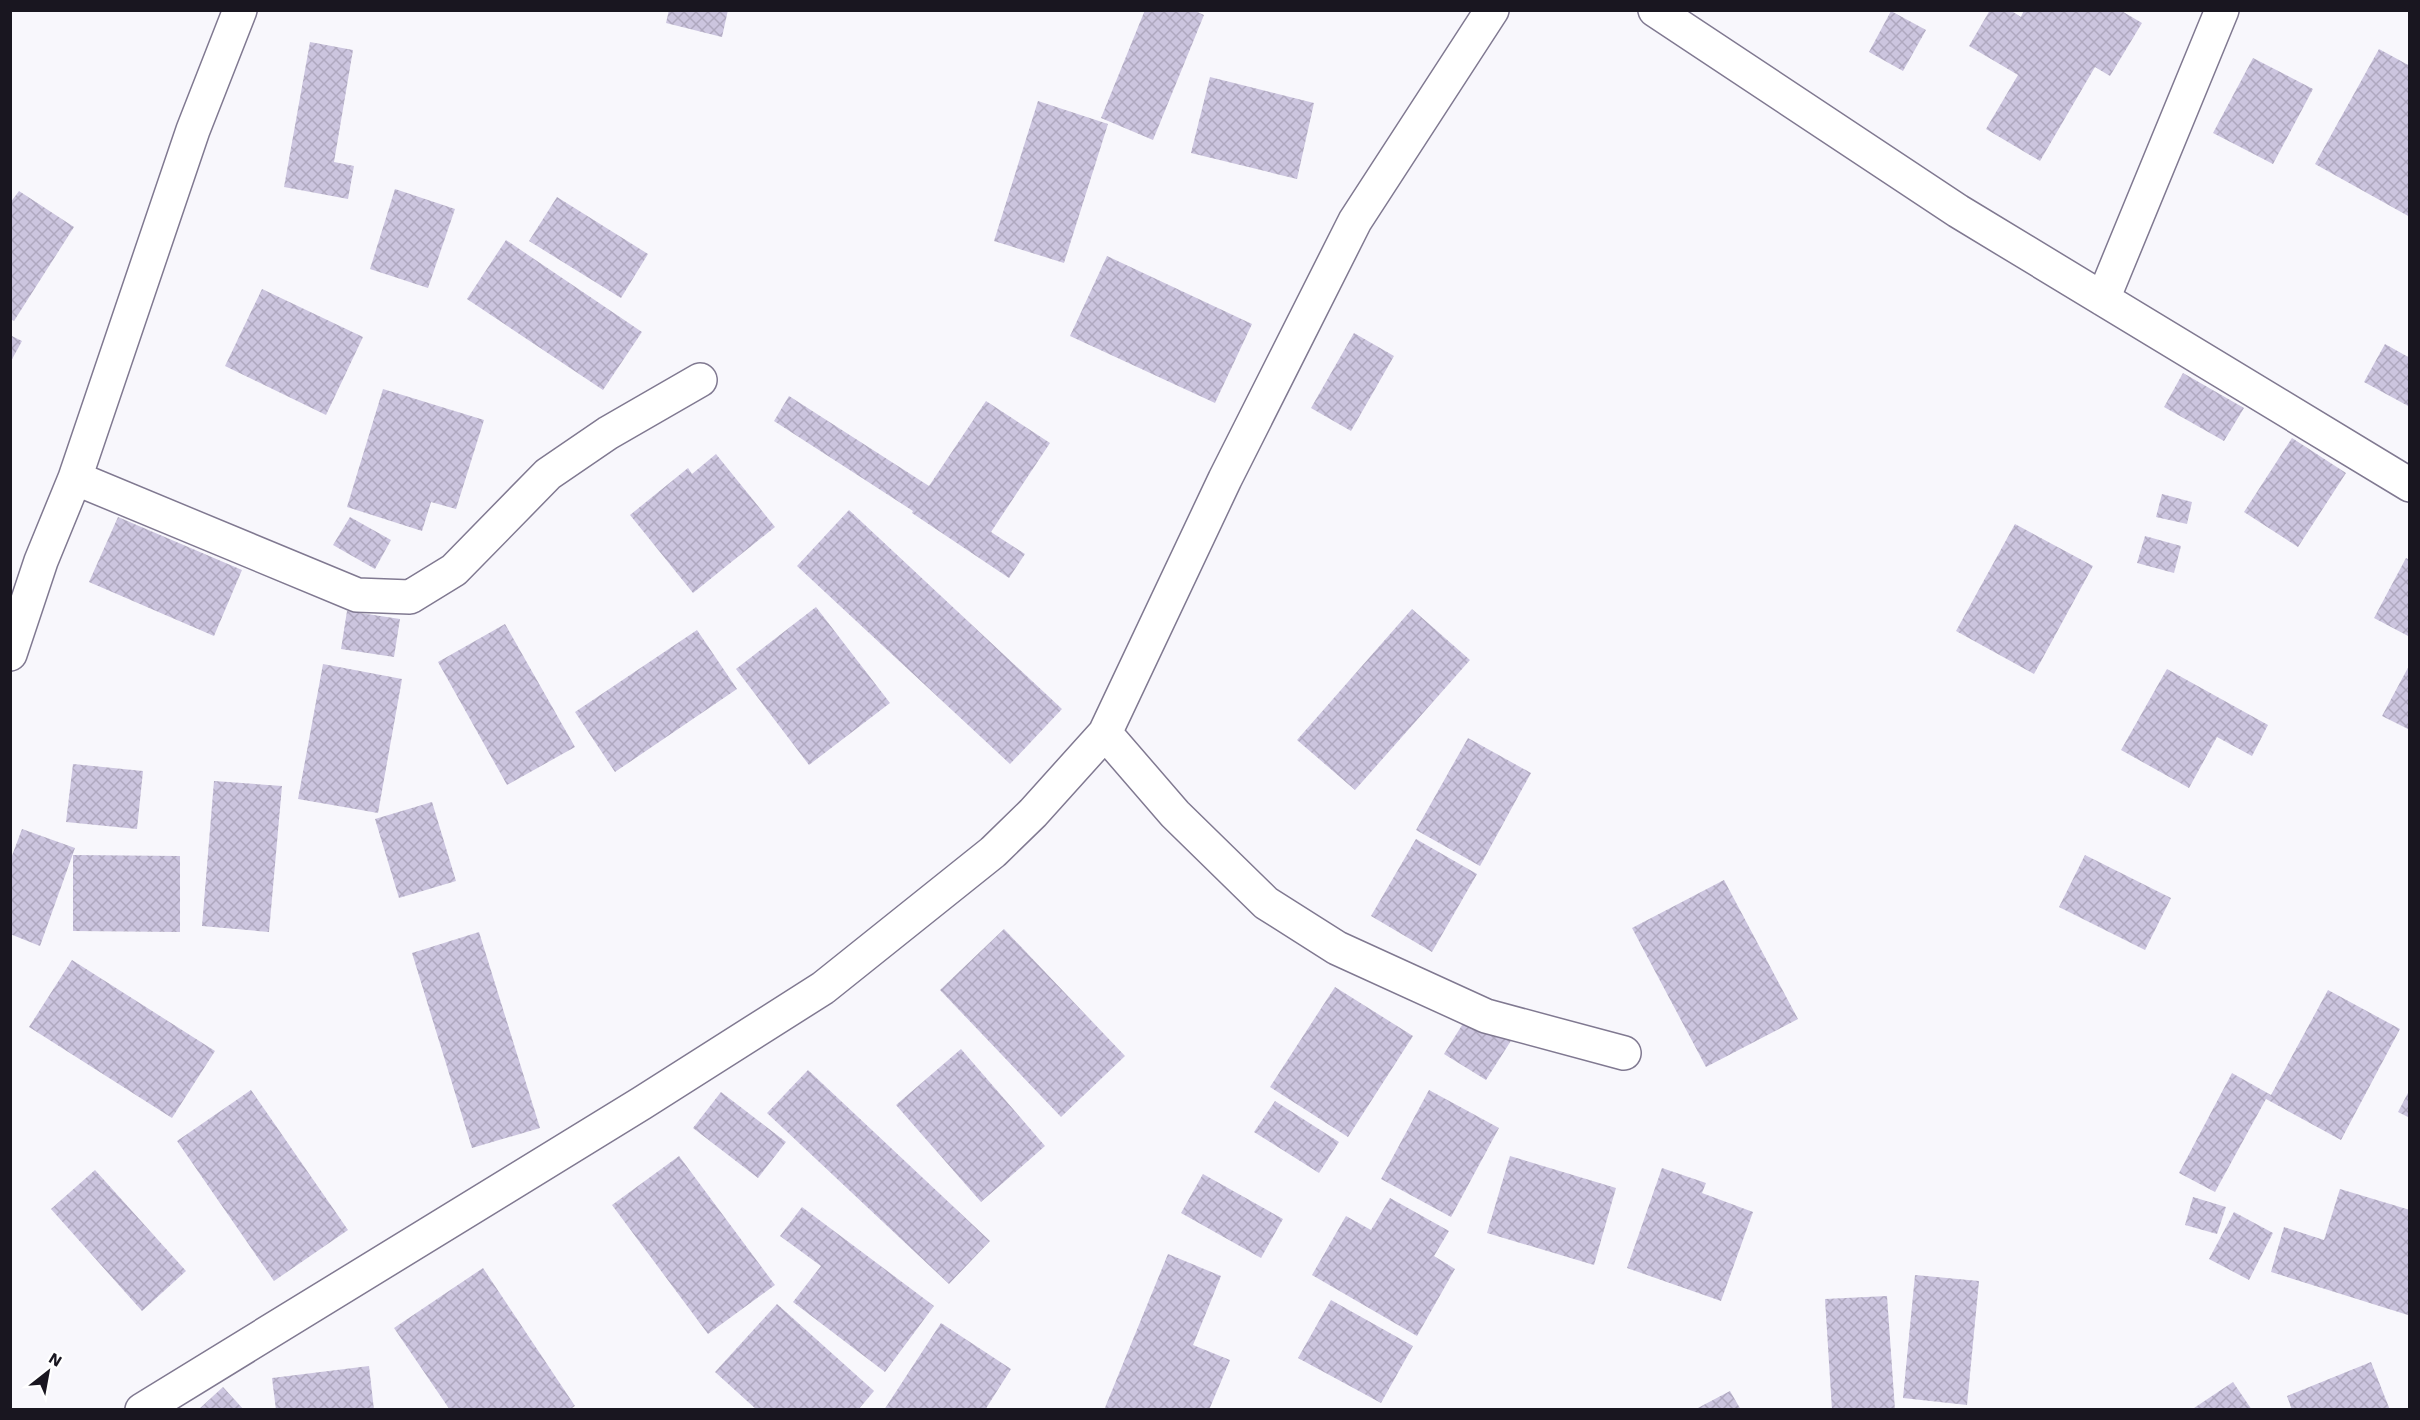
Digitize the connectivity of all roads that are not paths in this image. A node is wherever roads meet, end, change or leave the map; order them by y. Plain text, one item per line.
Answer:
1 (240, 10) edge
2 (1492, 10) edge
3 (1655, 10) edge
4 (2222, 10) edge
5 (2103, 299) junction
6 (700, 380) dead end
7 (75, 478) junction
8 (2409, 485) edge
9 (10, 654) edge
10 (1104, 733) junction
11 (1624, 1053) dead end
12 (142, 1410) edge

1 - 7 street
2 - 10 street
3 - 5 street
4 - 5 street
5 - 8 street
6 - 7 street
7 - 9 street
10 - 11 street
10 - 12 street

